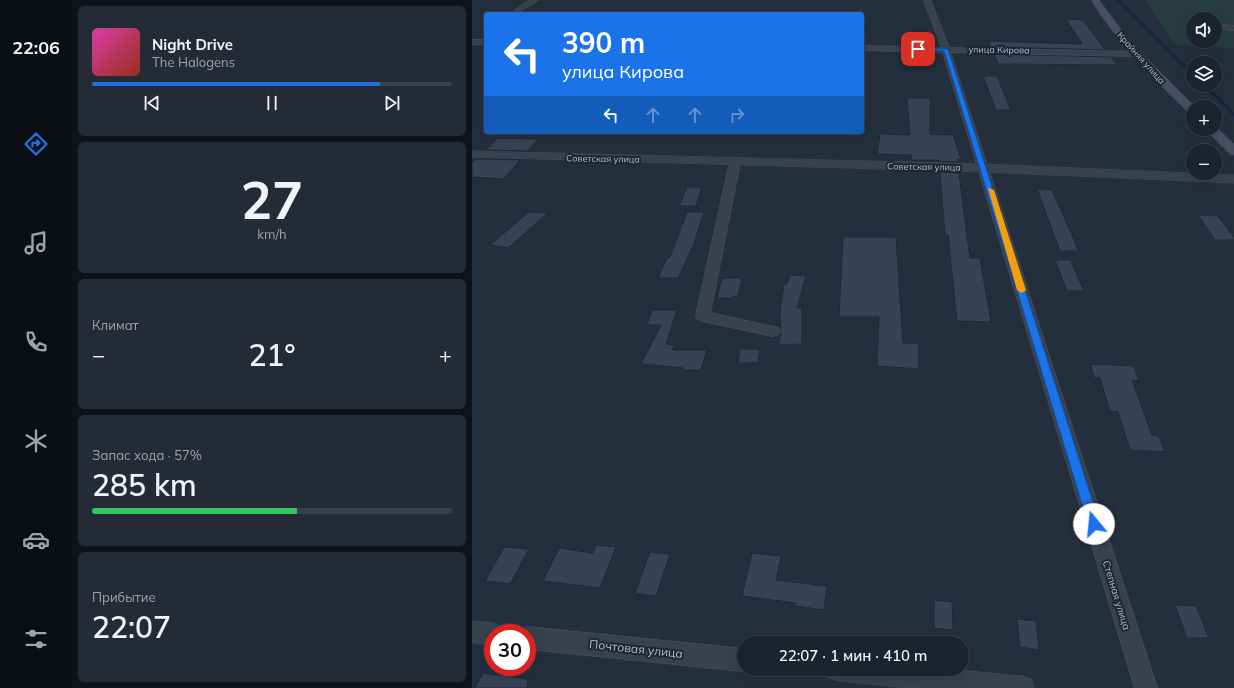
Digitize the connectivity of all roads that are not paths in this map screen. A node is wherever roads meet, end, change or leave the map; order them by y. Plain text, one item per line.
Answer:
1 (534, 0) edge
2 (927, 0) edge
3 (1095, 0) edge
4 (518, 10) dead end
5 (1222, 27) edge
6 (1234, 28) edge
7 (472, 42) edge
8 (484, 42) edge
9 (864, 48) edge
10 (946, 49) junction
11 (1137, 54) junction
12 (1186, 104) edge
13 (1218, 136) edge
14 (1234, 151) edge
15 (472, 154) edge
16 (734, 162) junction
17 (984, 168) junction
18 (1234, 179) edge
19 (773, 331) dead end
20 (472, 632) edge
21 (484, 633) edge
22 (536, 639) edge
23 (737, 659) edge
24 (905, 676) edge
25 (1024, 688) edge
26 (1146, 688) edge

1 - 4 street
2 - 10 street, Степная улица
3 - 11 main road, Крайняя улица
5 - 6 street
7 - 8 street
9 - 10 street, улица Кирова
10 - 11 street, улица Кирова
10 - 17 street, Степная улица
11 - 12 main road, Крайняя улица
13 - 14 main road
15 - 16 street, Советская улица
16 - 17 street, Советская улица
16 - 19 street
17 - 18 street, Советская улица
17 - 26 street, Степная улица
20 - 21 street
22 - 23 street, Почтовая улица
24 - 25 street

